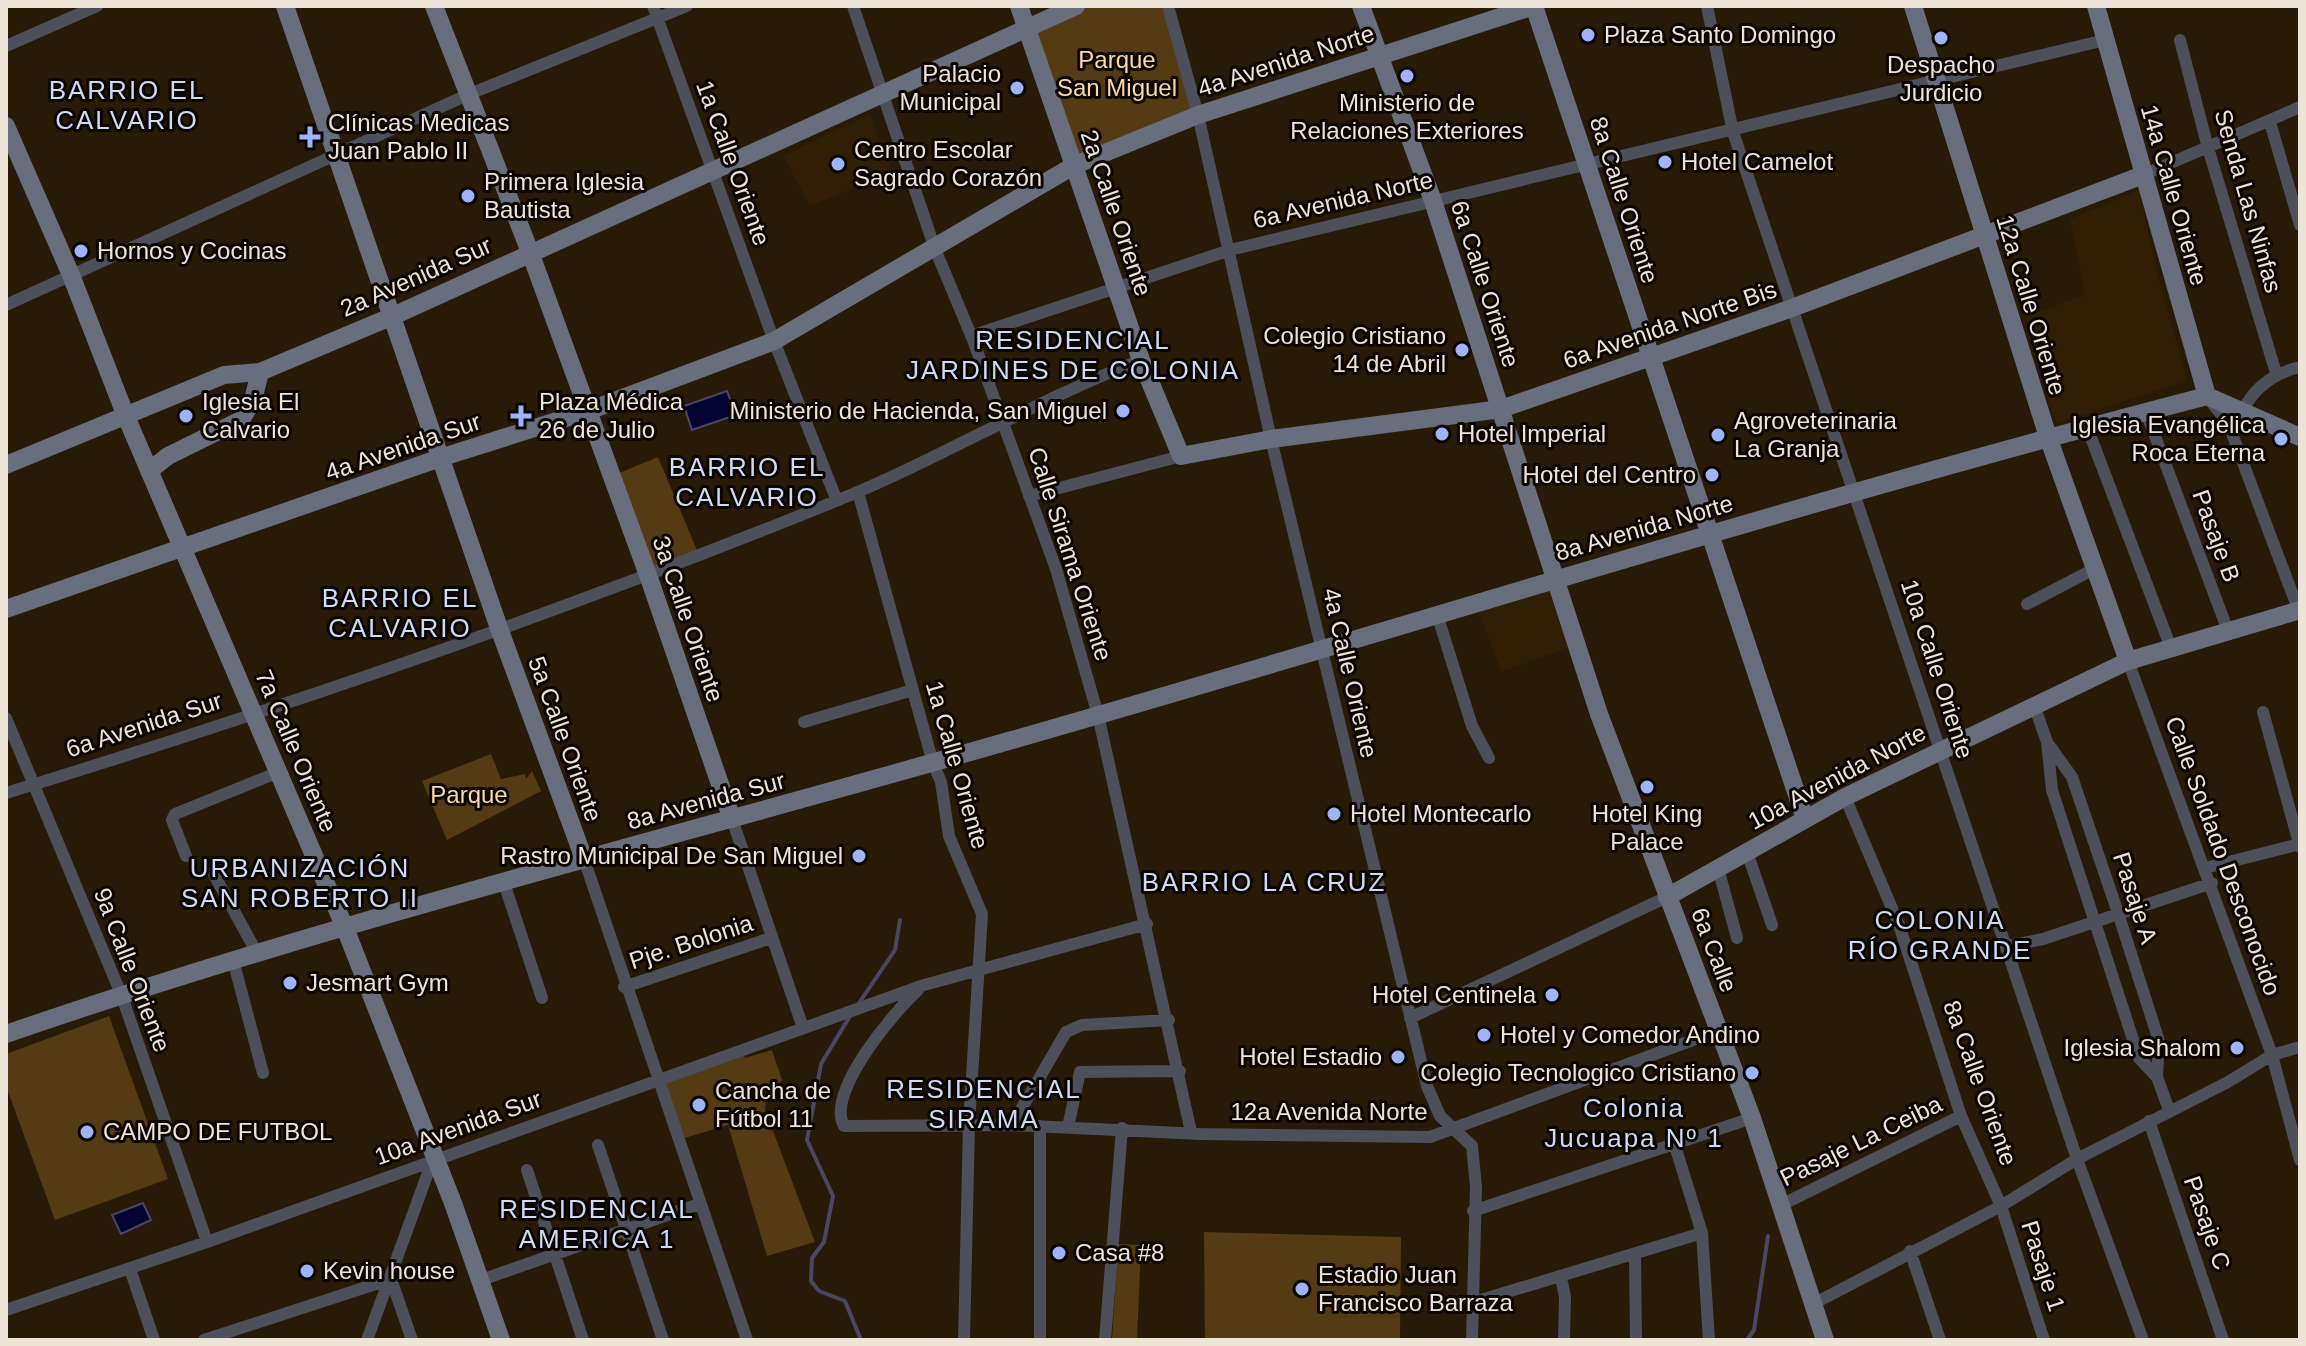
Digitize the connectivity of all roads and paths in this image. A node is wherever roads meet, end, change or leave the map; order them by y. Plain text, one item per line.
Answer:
1 (97, 6) edge
2 (285, 6) edge
3 (434, 6) edge
4 (653, 6) edge
5 (853, 6) edge
6 (1019, 6) edge
7 (1076, 6) edge
8 (1168, 6) edge
9 (1361, 6) edge
10 (1534, 6) edge
11 (1707, 6) edge
12 (1913, 6) edge
13 (2096, 6) edge
14 (681, 7) edge
15 (659, 19) junction
16 (1028, 29) junction
17 (2105, 40) junction
18 (2180, 40) dead end
19 (6, 46) edge
20 (1380, 56) junction
21 (1936, 81) junction
22 (882, 92) junction
23 (467, 95) junction
24 (2300, 107) edge
25 (1198, 115) junction
26 (2270, 122) junction
27 (6, 126) edge
28 (1733, 132) junction
29 (2208, 148) junction
30 (336, 156) junction
31 (1587, 164) junction
32 (1075, 165) junction
33 (713, 173) junction
34 (2143, 175) junction
35 (1433, 201) junction
36 (2300, 225) edge
37 (1984, 235) junction
38 (935, 249) junction
39 (1230, 250) junction
40 (530, 252) junction
41 (71, 275) junction
42 (1115, 286) junction
43 (6, 305) edge
44 (1792, 308) junction
45 (393, 316) junction
46 (971, 336) junction
47 (774, 341) junction
48 (1650, 356) junction
49 (1141, 360) junction
50 (2300, 367) edge
51 (260, 372) junction
52 (2276, 373) junction
53 (2207, 396) junction
54 (1501, 409) junction
55 (588, 411) junction
56 (2146, 412) junction
57 (2242, 412) junction
58 (125, 414) junction
59 (1003, 424) junction
60 (2087, 427) junction
61 (2048, 437) junction
62 (2300, 437) edge
63 (1271, 439) junction
64 (1181, 456) junction
65 (443, 457) junction
66 (6, 465) edge
67 (149, 471) junction
68 (1856, 490) junction
69 (858, 492) junction
70 (1029, 496) junction
71 (837, 501) junction
72 (1710, 534) junction
73 (182, 548) junction
74 (2094, 569) junction
75 (648, 575) junction
76 (1556, 579) junction
77 (2027, 604) dead end
78 (6, 609) edge
79 (2300, 611) edge
80 (1437, 614) junction
81 (499, 628) junction
82 (2228, 631) junction
83 (2171, 648) junction
84 (1322, 649) junction
85 (2128, 661) junction
86 (913, 690) junction
87 (2034, 705) junction
88 (2263, 712) dead end
89 (254, 713) junction
90 (1098, 715) junction
91 (6, 718) edge
92 (804, 722) dead end
93 (2047, 742) junction
94 (1940, 750) junction
95 (1489, 758) dead end
96 (933, 763) junction
97 (279, 772) junction
98 (33, 784) junction
99 (6, 793) edge
100 (1845, 797) junction
101 (732, 819) junction
102 (1805, 819) junction
103 (2300, 845) edge
104 (1747, 852) junction
105 (186, 856) dead end
106 (584, 859) junction
107 (1718, 868) junction
108 (2205, 868) junction
109 (211, 869) dead end
110 (504, 883) junction
111 (2212, 883) junction
112 (1667, 897) junction
113 (2118, 913) junction
114 (2095, 921) junction
115 (1147, 924) junction
116 (1772, 925) dead end
117 (345, 928) junction
118 (771, 938) junction
119 (1737, 938) dead end
120 (2008, 946) junction
121 (257, 953) junction
122 (233, 960) junction
123 (980, 969) junction
124 (924, 985) junction
125 (624, 987) junction
126 (121, 994) junction
127 (542, 998) dead end
128 (1410, 1018) junction
129 (1169, 1020) junction
130 (803, 1028) junction
131 (1720, 1030) junction
132 (6, 1034) edge
133 (2300, 1047) edge
134 (2272, 1055) junction
135 (1180, 1071) junction
136 (263, 1073) dead end
137 (2157, 1077) junction
138 (658, 1081) junction
139 (2169, 1110) junction
140 (1961, 1116) junction
141 (1752, 1118) junction
142 (2149, 1121) junction
143 (969, 1125) junction
144 (1012, 1125) junction
145 (1040, 1126) junction
146 (1068, 1127) junction
147 (1122, 1128) junction
148 (1453, 1128) junction
149 (1191, 1132) junction
150 (598, 1145) dead end
151 (1675, 1146) junction
152 (433, 1159) junction
153 (2077, 1159) junction
154 (2300, 1160) edge
155 (527, 1170) dead end
156 (699, 1204) junction
157 (1781, 1205) junction
158 (2001, 1206) junction
159 (1473, 1211) junction
160 (627, 1230) junction
161 (1702, 1233) junction
162 (207, 1242) junction
163 (1910, 1251) junction
164 (555, 1255) junction
165 (1635, 1255) junction
166 (130, 1269) junction
167 (1561, 1278) junction
168 (391, 1279) junction
169 (481, 1280) junction
170 (1471, 1303) junction
171 (1815, 1303) junction
172 (6, 1310) edge
173 (154, 1340) edge
174 (204, 1340) edge
175 (367, 1340) edge
176 (412, 1340) edge
177 (501, 1340) edge
178 (583, 1340) edge
179 (663, 1340) edge
180 (747, 1340) edge
181 (964, 1340) edge
182 (1040, 1340) edge
183 (1105, 1340) edge
184 (1472, 1340) edge
185 (1564, 1340) edge
186 (1636, 1340) edge
187 (1709, 1340) edge
188 (1825, 1340) edge
189 (1940, 1340) edge
190 (2044, 1340) edge
191 (2143, 1340) edge
192 (2223, 1340) edge

1 - 19 street
2 - 30 street, 5a Calle Oriente
3 - 23 street, 3a Calle Oriente
4 - 15 street, 1a Calle Oriente
5 - 22 street, Calle Sirama Oriente
6 - 16 street, 2a Calle Oriente
7 - 16 street
8 - 25 street, 4a Calle Oriente
9 - 20 street, 6a Calle Oriente
10 - 20 street, 4a Avenida Norte
10 - 31 street, 8a Calle Oriente
11 - 28 street, 10a Calle Oriente
12 - 21 street, 12a Calle Oriente
13 - 17 street, 14a Calle Oriente
14 - 15 street
15 - 23 street
15 - 33 street, 1a Calle Oriente
16 - 22 street
16 - 32 street, 2a Calle Oriente
17 - 21 street, 6a Avenida Norte
17 - 34 street, 14a Calle Oriente
18 - 29 street, Senda Las Ninfas
20 - 25 street, 4a Avenida Norte
20 - 35 street, 6a Calle Oriente
21 - 28 street, 6a Avenida Norte
21 - 37 street, 12a Calle Oriente
22 - 33 street, 2a Avenida Sur
22 - 38 street, Calle Sirama Oriente
23 - 30 street
23 - 40 street, 3a Calle Oriente
24 - 26 street, 6a Avenida Norte Bis
25 - 32 street, 4a Avenida Norte
25 - 39 street, 4a Calle Oriente
26 - 29 street, 6a Avenida Norte Bis
26 - 36 street
27 - 41 street, 7a Calle Oriente
28 - 31 street, 6a Avenida Norte
28 - 44 street, 10a Calle Oriente
29 - 34 street, 6a Avenida Norte Bis
29 - 52 street, Senda Las Ninfas
30 - 41 street
30 - 45 street, 5a Calle Oriente
31 - 35 street, 6a Avenida Norte
31 - 48 street, 8a Calle Oriente
32 - 38 street, 4a Avenida Norte
32 - 42 street, 2a Calle Oriente
33 - 40 street, 2a Avenida Sur
33 - 47 street, 1a Calle Oriente
34 - 37 street, 6a Avenida Norte Bis
34 - 53 street, 14a Calle Oriente
35 - 39 street, 6a Avenida Norte
35 - 54 street, 6a Calle Oriente
37 - 44 street, 6a Avenida Norte Bis
37 - 61 street, 12a Calle Oriente
38 - 46 street, Calle Sirama Oriente
38 - 47 street, 4a Avenida Sur
39 - 42 street, 6a Avenida Norte
39 - 63 street, 4a Calle Oriente
40 - 45 street, 2a Avenida Sur
40 - 55 street, 3a Calle Oriente
41 - 43 street
41 - 58 street, 7a Calle Oriente
42 - 46 street, 6a Avenida Norte
42 - 49 street, 2a Calle Oriente
44 - 48 street, 6a Avenida Norte Bis
44 - 68 street, 10a Calle Oriente
45 - 51 street, 2a Avenida Sur
45 - 65 street, 5a Calle Oriente
46 - 59 street, Calle Sirama Oriente
47 - 55 street, 4a Avenida Sur
47 - 71 street, 1a Calle Oriente
48 - 54 street, 6a Avenida Norte Bis
48 - 72 street, 8a Calle Oriente
49 - 59 street, 6a Avenida Sur
49 - 64 street, 2a Calle Oriente
50 - 52 street
51 - 58 street, 2a Avenida Sur
51 - 67 street
52 - 57 street
53 - 56 street, 8a Avenida Norte
53 - 57 street
53 - 79 street, 14a Calle Oriente
54 - 63 street, 6a Avenida Norte Bis
54 - 76 street, 6a Calle Oriente
55 - 65 street, 4a Avenida Sur
55 - 75 street, 3a Calle Oriente
56 - 60 street, 8a Avenida Norte
56 - 82 street, Pasaje B
57 - 62 street
58 - 66 street, 2a Avenida Sur
58 - 67 street, 7a Calle Oriente
59 - 69 street, 6a Avenida Sur
59 - 70 street, Calle Sirama Oriente
60 - 61 street, 8a Avenida Norte
60 - 83 street
61 - 68 street, 8a Avenida Norte
61 - 74 street, 12a Calle Oriente
63 - 64 street, 6a Avenida Norte Bis
63 - 84 street, 4a Calle Oriente
64 - 70 street, 6a Avenida Norte Bis
65 - 73 street, 4a Avenida Sur
65 - 81 street, 5a Calle Oriente
67 - 73 street, 7a Calle Oriente
68 - 72 street, 8a Avenida Norte
68 - 94 street, 10a Calle Oriente
69 - 71 street, 6a Avenida Sur
69 - 86 street, 1a Calle Oriente
70 - 90 street, Calle Sirama Oriente
71 - 75 street, 6a Avenida Sur
72 - 76 street, 8a Avenida Norte
72 - 102 street, 8a Calle Oriente
73 - 78 street, 4a Avenida Sur
73 - 89 street, 7a Calle Oriente
74 - 77 street
74 - 85 street, 12a Calle Oriente
75 - 81 street, 6a Avenida Sur
75 - 101 street, 3a Calle Oriente
76 - 80 street, 8a Avenida Norte
76 - 112 street, 6a Calle
79 - 82 street, 10a Avenida Norte
80 - 84 street, 8a Avenida Norte
80 - 95 street
81 - 89 street, 6a Avenida Sur
81 - 106 street, 5a Calle Oriente
82 - 83 street, 10a Avenida Norte
83 - 85 street, 10a Avenida Norte
84 - 90 street, 8a Avenida Norte
84 - 128 street, 4a Calle Oriente
85 - 87 street, 10a Avenida Norte
85 - 108 street, Calle Soldado Desconocido
86 - 92 street
86 - 96 street, 1a Calle Oriente
87 - 93 street
87 - 94 street, 10a Avenida Norte
88 - 103 street
89 - 97 street, 7a Calle Oriente
89 - 98 street, 6a Avenida Sur
90 - 96 street, 8a Avenida Sur
90 - 115 street, Calle Sirama Oriente
91 - 98 street, 9a Calle Oriente
93 - 113 street, Pasaje A
93 - 114 street
94 - 100 street, 10a Avenida Norte
94 - 120 street, 10a Calle Oriente
96 - 101 street, 8a Avenida Sur
96 - 123 street, 1a Calle Oriente
97 - 105 street
97 - 117 street, 7a Calle Oriente
98 - 99 street, 6a Avenida Sur
98 - 126 street, 9a Calle Oriente
100 - 102 street, 10a Avenida Norte
100 - 140 street, 8a Calle Oriente
101 - 106 street, 8a Avenida Sur
101 - 118 street, 3a Calle Oriente
102 - 104 street, 10a Avenida Norte
103 - 108 street
104 - 107 street, 10a Avenida Norte
104 - 116 street
106 - 110 street, 8a Avenida Sur
106 - 125 street, 5a Calle Oriente
107 - 112 street, 10a Avenida Norte
107 - 119 street
108 - 111 street, Calle Soldado Desconocido
109 - 121 street
110 - 117 street, 8a Avenida Sur
110 - 127 street
111 - 113 street
111 - 134 street, Calle Soldado Desconocido
112 - 128 street, 10a Avenida Norte
112 - 131 street, 6a Calle
113 - 114 street
113 - 137 street, Pasaje A
114 - 120 street
114 - 137 street
115 - 123 street, 10a Avenida Sur
115 - 129 street, Calle Sirama Oriente
117 - 121 street, 8a Avenida Sur
117 - 152 street, 7a Calle Oriente
118 - 125 street, Pje. Bolonia
118 - 130 street, 3a Calle Oriente
120 - 153 street, 10a Calle Oriente
121 - 122 street, 8a Avenida Sur
122 - 126 street, 8a Avenida Sur
122 - 136 street
123 - 124 street, 10a Avenida Sur
123 - 143 street, 1a Calle Oriente
124 - 130 street, 10a Avenida Sur
124 - 143 street, 12a Avenida Norte
125 - 138 street, 5a Calle Oriente
126 - 132 street, 8a Avenida Sur
126 - 162 street, 9a Calle Oriente
128 - 148 street, 4a Calle Oriente
129 - 135 street, Calle Sirama Oriente
129 - 144 street
130 - 138 street, 10a Avenida Sur
131 - 141 street, 6a Calle
131 - 148 street, 12a Avenida Norte
133 - 134 street
134 - 139 street
134 - 154 street, Calle Soldado Desconocido
135 - 146 street
135 - 149 street, Calle Sirama Oriente
137 - 139 street
138 - 152 street, 10a Avenida Sur
138 - 156 street, 5a Calle Oriente
139 - 142 street
140 - 157 street, Pasaje La Ceiba
140 - 158 street, 8a Calle Oriente
141 - 151 street
141 - 157 street, 6a Calle
142 - 153 street
142 - 192 street, Pasaje C
143 - 144 street, 12a Avenida Norte
143 - 181 street, 1a Calle Oriente
144 - 145 street, 12a Avenida Norte
145 - 146 street, 12a Avenida Norte
145 - 182 street
146 - 147 street, 12a Avenida Norte
147 - 149 street, 12a Avenida Norte
147 - 183 street
148 - 149 street, 12a Avenida Norte
148 - 159 street, 4a Calle Oriente
150 - 160 street
151 - 159 street
151 - 161 street
152 - 162 street, 10a Avenida Sur
152 - 168 street
152 - 169 street, 7a Calle Oriente
153 - 158 street
153 - 191 street, 10a Calle Oriente
155 - 164 street
156 - 160 street
156 - 180 street, 5a Calle Oriente
157 - 171 street, 6a Calle
158 - 163 street
158 - 190 street, Pasaje 1
159 - 170 street, 4a Calle Oriente
160 - 164 street
160 - 179 street
161 - 165 street
161 - 187 street
162 - 166 street, 10a Avenida Sur
163 - 171 street
163 - 189 street
164 - 169 street
164 - 178 street
165 - 167 street
165 - 186 street
166 - 172 street, 10a Avenida Sur
166 - 173 street
167 - 170 street
167 - 185 street
168 - 174 street
168 - 175 street
168 - 176 street
169 - 177 street, 7a Calle Oriente
170 - 184 street, 4a Calle Oriente
171 - 188 street, 6a Calle

